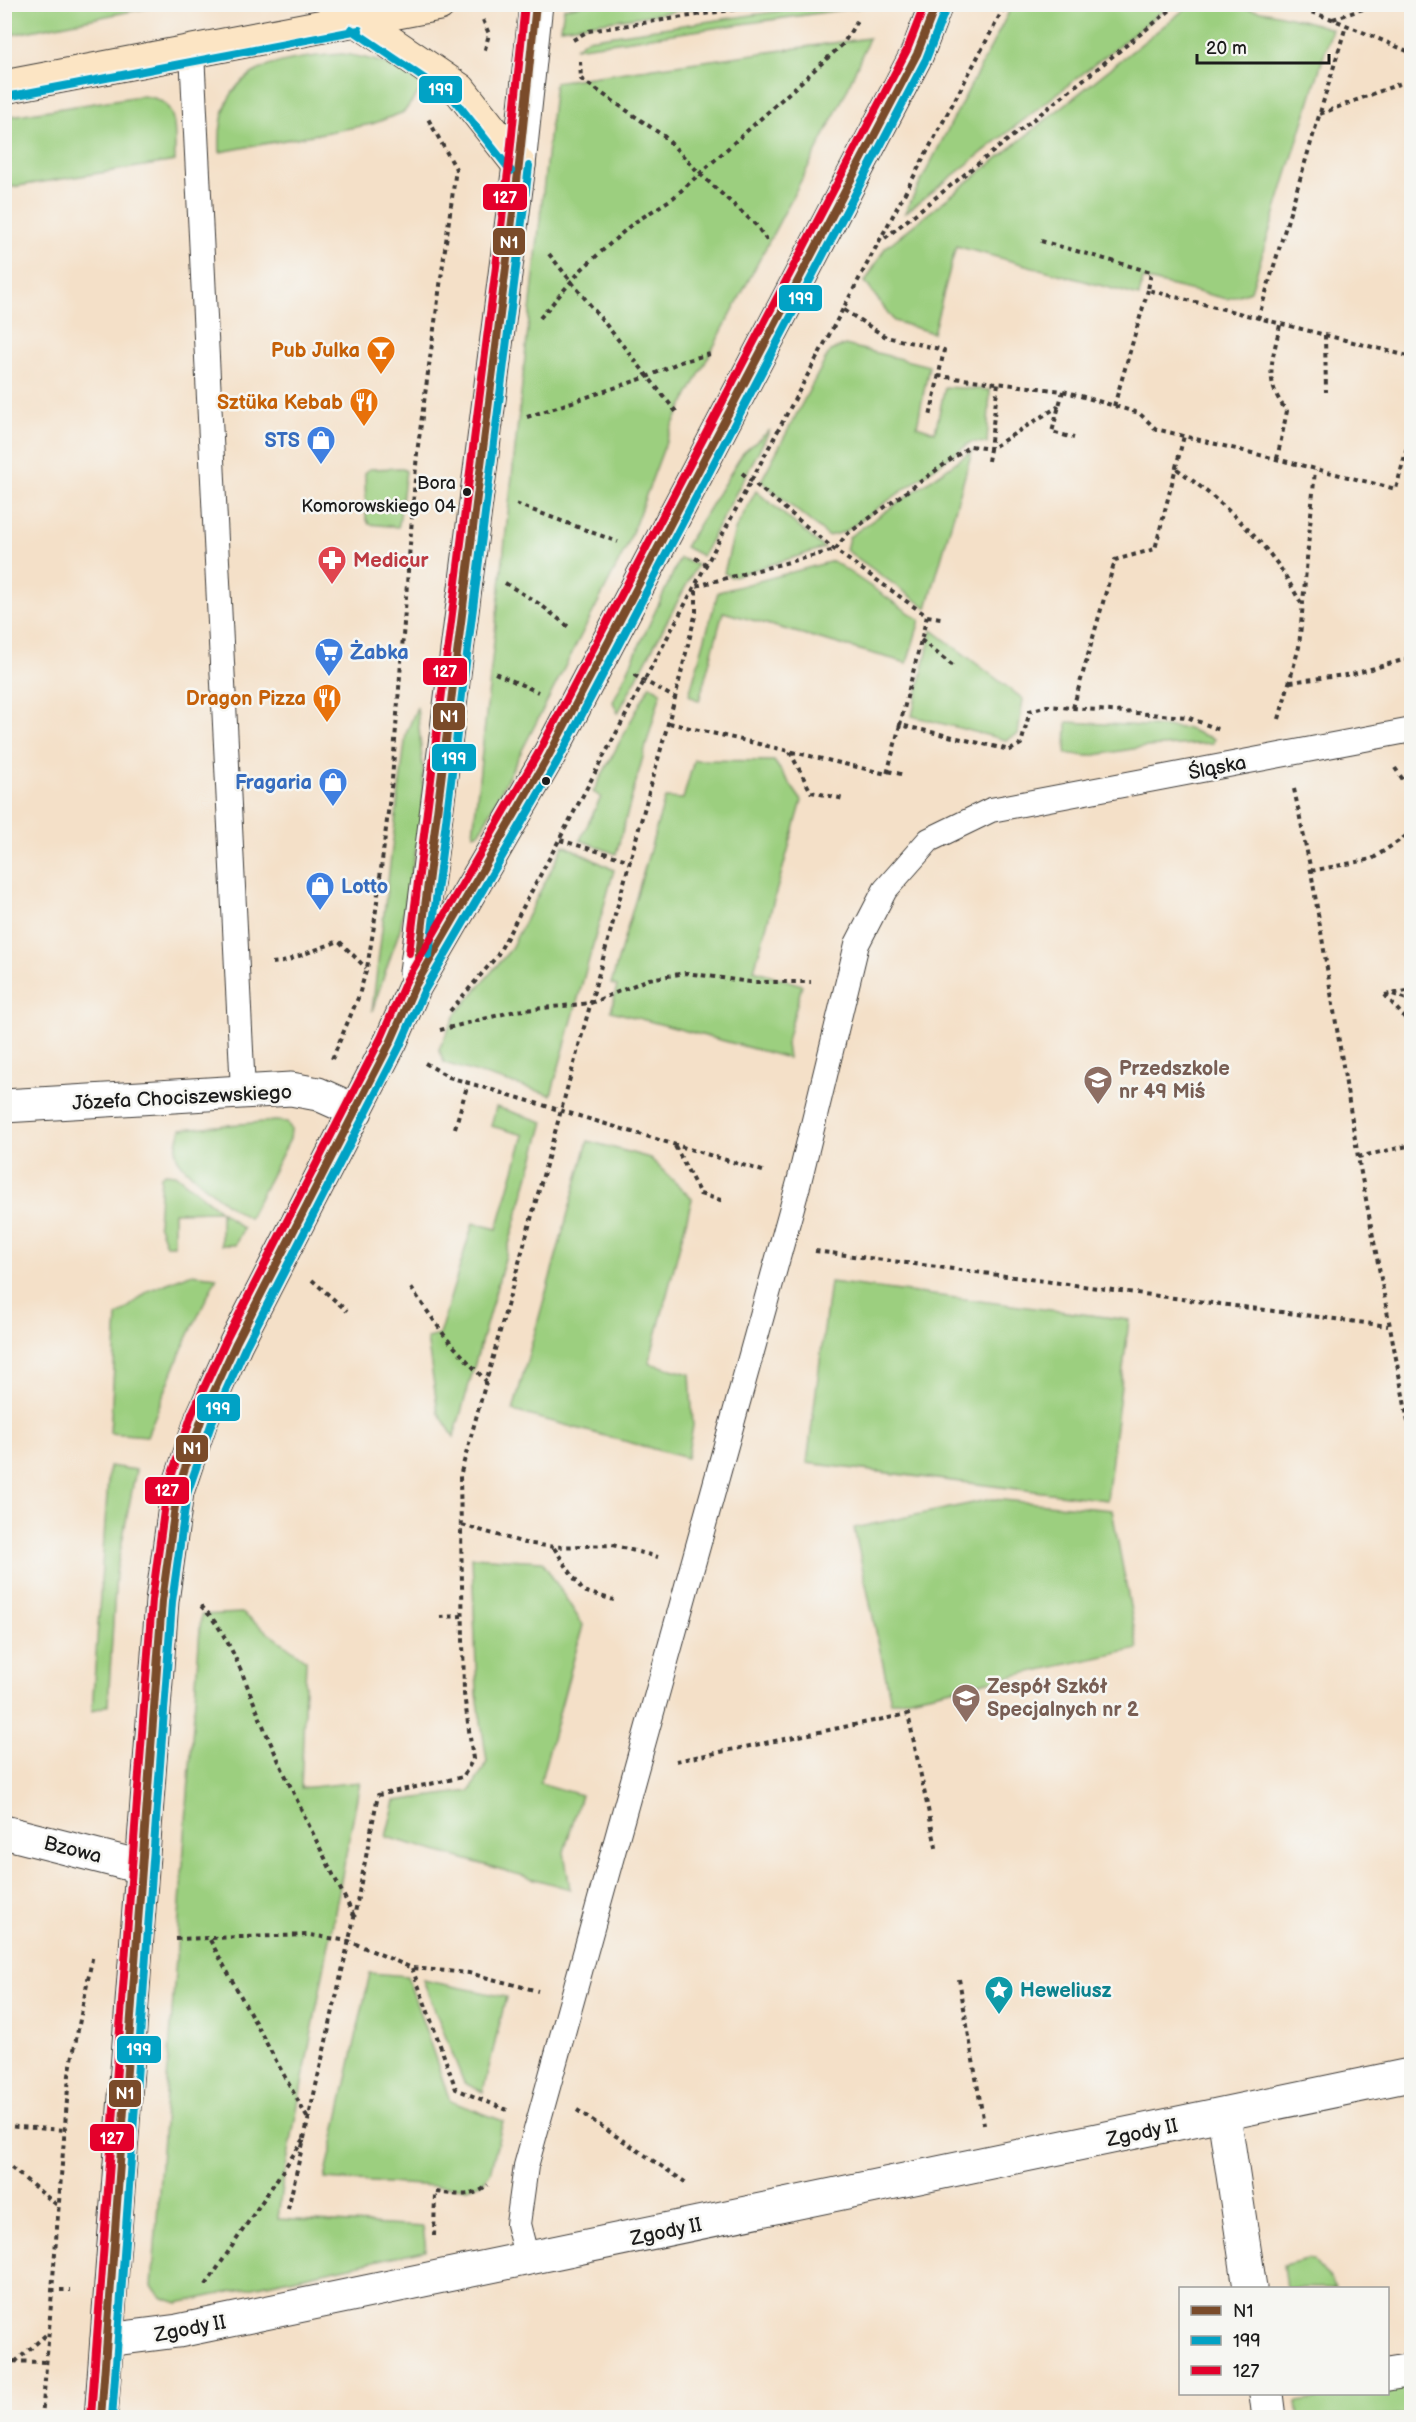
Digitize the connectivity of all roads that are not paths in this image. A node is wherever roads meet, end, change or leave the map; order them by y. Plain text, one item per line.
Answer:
1 (439, 4) edge
2 (537, 4) edge
3 (936, 4) edge
4 (357, 20) junction
5 (192, 52) junction
6 (4, 87) edge
7 (519, 165) junction
8 (1412, 730) edge
9 (415, 986) junction
10 (243, 1091) junction
11 (4, 1106) edge
12 (356, 1111) junction
13 (4, 1832) edge
14 (141, 1867) junction
15 (1405, 2076) dead end
16 (1224, 2115) junction
17 (527, 2259) junction
18 (1250, 2287) edge
19 (107, 2340) junction
20 (1412, 2370) edge
21 (1389, 2374) edge
22 (101, 2418) edge

1 - 4 main road
2 - 7 street
3 - 9 street
4 - 5 main road
4 - 7 main road
5 - 6 main road
5 - 10 lane
7 - 9 street
8 - 17 lane, Śląska
9 - 12 street
10 - 11 street, Józefa Chociszewskiego
10 - 12 street, Józefa Chociszewskiego
12 - 14 street
13 - 14 street, Bzowa
14 - 19 street
15 - 16 street, Zgody II
16 - 17 street, Zgody II
16 - 18 street
17 - 19 street, Zgody II
19 - 22 street
20 - 21 street

